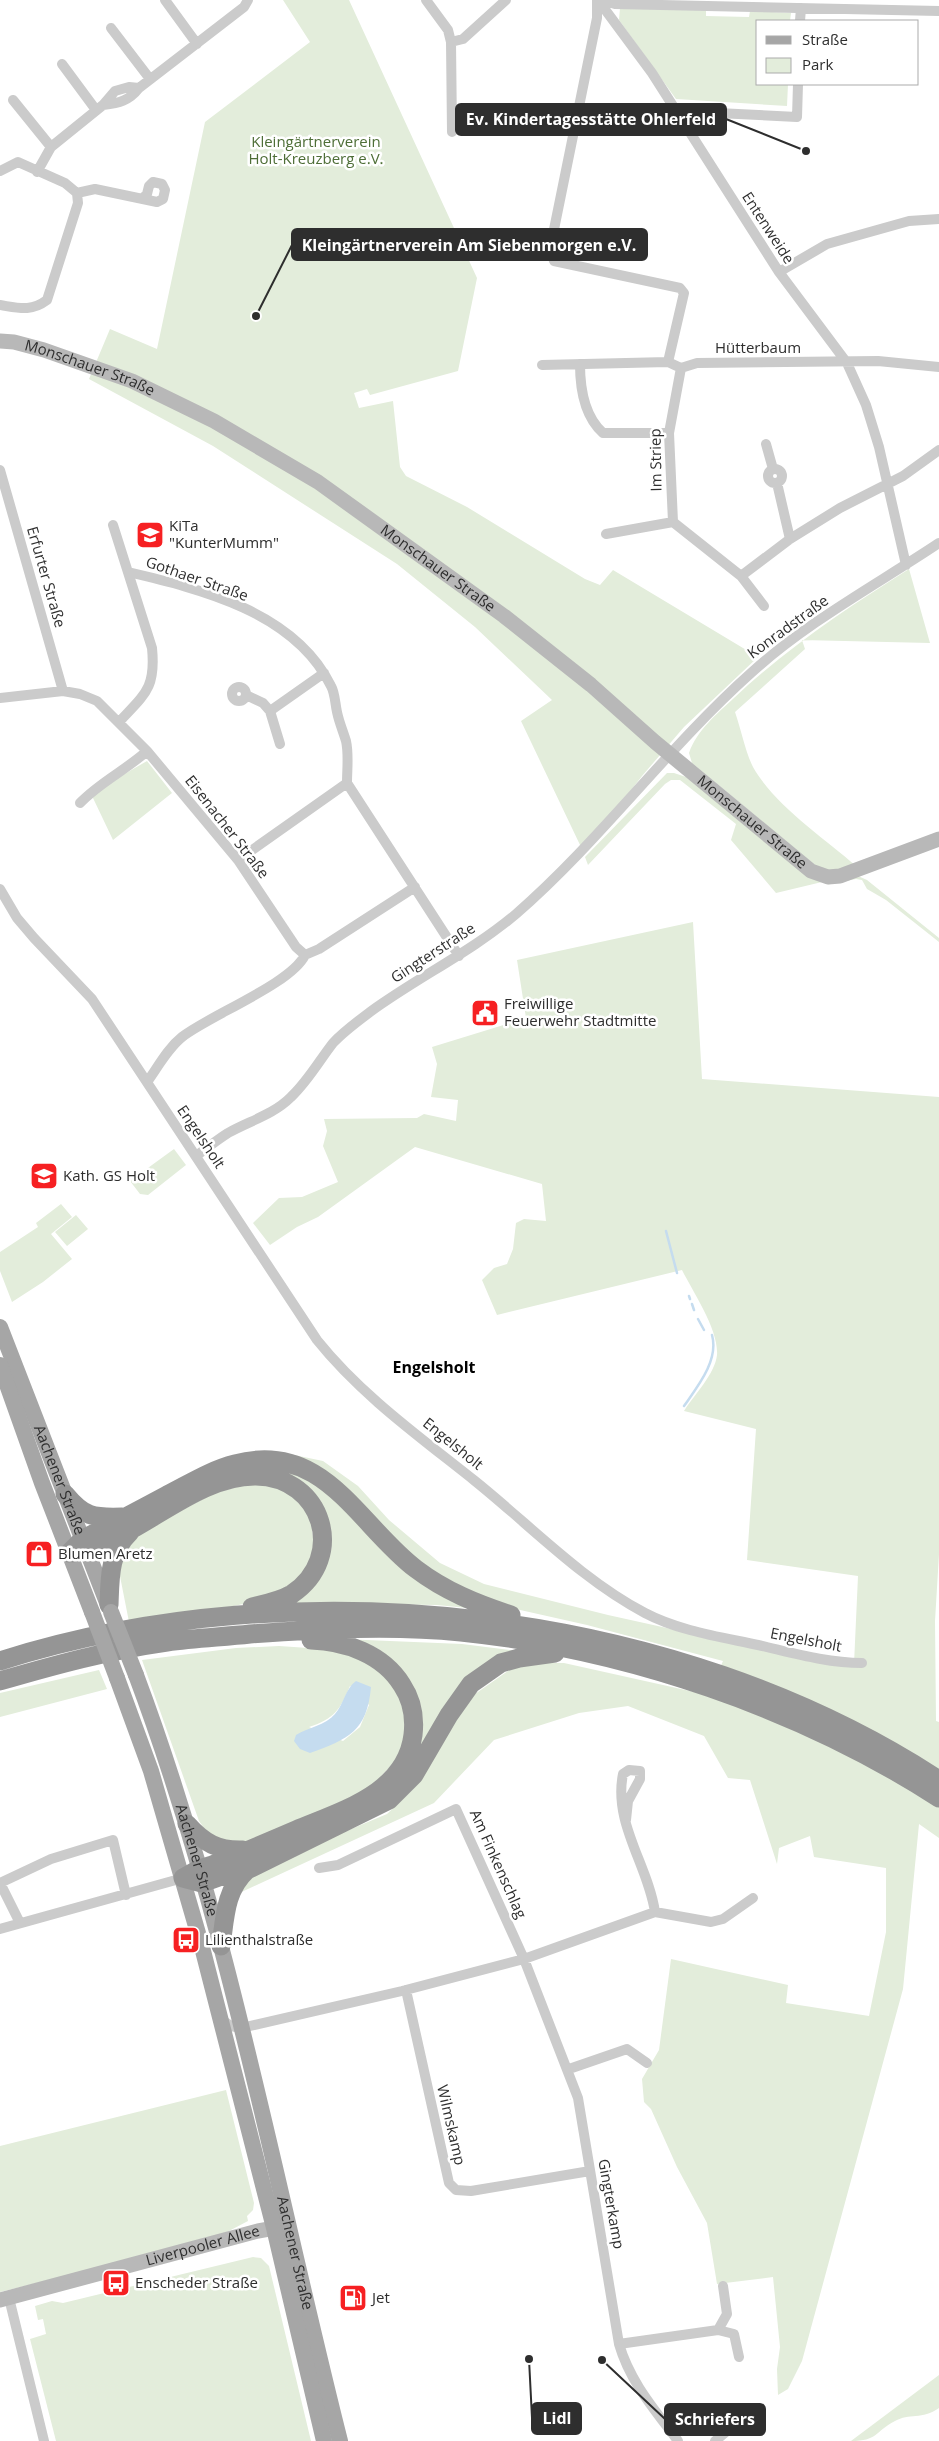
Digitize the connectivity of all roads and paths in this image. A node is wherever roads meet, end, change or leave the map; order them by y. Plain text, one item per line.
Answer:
1 (165, 0) edge
2 (248, 0) edge
3 (426, 0) edge
4 (506, 0) edge
5 (598, 0) edge
6 (602, 0) edge
7 (801, 8) junction
8 (939, 11) edge
9 (800, 20) edge
10 (111, 28) dead end
11 (451, 42) junction
12 (196, 44) junction
13 (62, 64) dead end
14 (150, 79) junction
15 (798, 85) edge
16 (13, 100) dead end
17 (100, 107) junction
18 (676, 111) junction
19 (452, 132) dead end
20 (51, 147) junction
21 (0, 171) edge
22 (37, 172) junction
23 (77, 193) junction
24 (142, 198) dead end
25 (939, 219) edge
26 (779, 272) junction
27 (0, 305) edge
28 (0, 341) edge
29 (668, 362) junction
30 (847, 363) junction
31 (580, 364) junction
32 (542, 365) dead end
33 (939, 367) edge
34 (681, 368) junction
35 (669, 433) junction
36 (766, 444) dead end
37 (939, 450) edge
38 (0, 470) edge
39 (887, 484) junction
40 (673, 522) junction
41 (113, 525) dead end
42 (606, 534) dead end
43 (790, 539) junction
44 (939, 543) edge
45 (906, 565) junction
46 (128, 572) junction
47 (741, 576) junction
48 (764, 606) dead end
49 (324, 673) junction
50 (63, 691) junction
51 (246, 695) dead end
52 (0, 698) edge
53 (270, 711) junction
54 (120, 722) junction
55 (280, 744) dead end
56 (147, 751) junction
57 (670, 754) junction
58 (347, 783) junction
59 (80, 803) dead end
60 (939, 839) edge
61 (238, 860) junction
62 (415, 887) junction
63 (0, 889) edge
64 (305, 955) junction
65 (459, 956) junction
66 (147, 1082) junction
67 (196, 1156) junction
68 (0, 1327) edge
69 (0, 1365) edge
70 (65, 1494) junction
71 (134, 1521) junction
72 (80, 1548) junction
73 (104, 1610) junction
74 (200, 1619) junction
75 (570, 1633) junction
76 (228, 1636) junction
77 (597, 1655) junction
78 (0, 1661) edge
79 (862, 1663) dead end
80 (0, 1680) edge
81 (939, 1780) edge
82 (939, 1798) edge
83 (626, 1820) dead end
84 (187, 1824) junction
85 (250, 1849) junction
86 (270, 1858) junction
87 (319, 1868) dead end
88 (195, 1877) junction
89 (0, 1883) edge
90 (126, 1895) junction
91 (753, 1898) dead end
92 (655, 1912) junction
93 (20, 1923) junction
94 (0, 1929) edge
95 (221, 1946) junction
96 (524, 1959) junction
97 (406, 1990) junction
98 (221, 2019) junction
99 (241, 2028) junction
100 (647, 2063) dead end
101 (569, 2069) junction
102 (590, 2171) junction
103 (282, 2227) junction
104 (723, 2286) dead end
105 (4, 2299) edge
106 (718, 2330) junction
107 (620, 2344) junction
108 (739, 2357) dead end
109 (732, 2427) dead end
110 (44, 2441) edge
111 (324, 2441) edge
112 (340, 2441) edge
113 (678, 2441) edge
114 (715, 2441) edge

1 - 12 street
2 - 12 street
3 - 11 street
4 - 11 street
5 - 18 street, Entenweide
5 - 29 street
6 - 7 street
7 - 8 street
7 - 9 street
10 - 14 street
11 - 19 street
12 - 14 street
13 - 17 street
14 - 17 street
15 - 18 street
16 - 20 street
17 - 20 street
18 - 26 street, Entenweide
20 - 22 street
21 - 22 street
22 - 23 street
23 - 24 street
23 - 27 street
25 - 26 street
26 - 30 street, Entenweide
28 - 57 main road, Monschauer Straße
29 - 31 street
29 - 34 street
30 - 33 street, Hütterbaum
30 - 34 street, Hütterbaum
30 - 39 street, Entenweide
31 - 32 street
31 - 35 street
34 - 35 street, Im Striep
35 - 40 street, Im Striep
36 - 43 street
37 - 39 street
38 - 50 street, Erfurter Straße
39 - 43 street
39 - 45 street, Entenweide
40 - 42 street
40 - 47 street
41 - 46 street, Gothaer Straße
43 - 47 street
44 - 45 street, Konradstraße
45 - 57 street, Konradstraße
46 - 49 street, Gothaer Straße
46 - 54 street, Gothaer Straße
47 - 48 street
49 - 53 street
49 - 58 street, Gothaer Straße
50 - 52 street, Eisenacher Straße
50 - 54 street, Eisenacher Straße
51 - 53 street
53 - 55 street
54 - 56 street, Eisenacher Straße
56 - 59 street
56 - 61 street, Eisenacher Straße
57 - 60 main road, Monschauer Straße
57 - 65 street, Gingterstraße
58 - 61 street
58 - 62 street
61 - 64 street, Eisenacher Straße
62 - 64 street
62 - 65 street
63 - 66 street, Engelsholt
64 - 66 street
65 - 67 street, Gingterstraße
66 - 67 street, Engelsholt
67 - 79 street, Engelsholt
68 - 70 main road, Aachener Straße
69 - 72 main road, Aachener Straße
70 - 71 highway
70 - 72 main road, Aachener Straße
71 - 72 highway
71 - 73 highway
71 - 74 highway
71 - 75 highway
72 - 73 main road, Aachener Straße
73 - 84 main road, Aachener Straße, bridge
73 - 88 main road, Aachener Straße, bridge
74 - 75 highway
74 - 78 highway
75 - 81 highway
76 - 77 highway
76 - 80 highway
76 - 85 highway
77 - 82 highway
77 - 86 highway
83 - 92 street
84 - 85 highway
84 - 88 main road, Aachener Straße
85 - 88 highway
86 - 88 highway
86 - 95 highway
87 - 96 street, Am Finkenschlag
88 - 90 street
88 - 95 main road, Aachener Straße
88 - 98 main road, Aachener Straße
89 - 90 street
89 - 93 street
90 - 93 street
91 - 92 street
92 - 96 street
93 - 94 street
95 - 99 main road, Aachener Straße
96 - 97 street
96 - 101 street, Gingterkamp
97 - 99 street
97 - 102 street, Wilmskamp
98 - 99 street
98 - 103 main road, Aachener Straße
99 - 103 main road, Aachener Straße
100 - 101 street
101 - 102 street, Gingterkamp
102 - 107 street, Gingterkamp
103 - 105 main road, Liverpooler Allee
103 - 111 main road, Aachener Straße
103 - 112 main road, Aachener Straße
104 - 106 street
105 - 110 street
106 - 107 street
106 - 108 street
107 - 113 street, Gingterkamp
109 - 114 street

